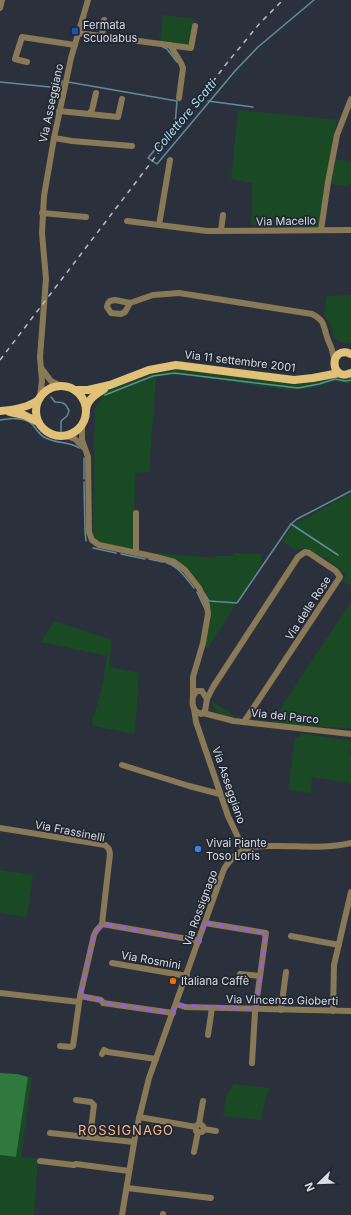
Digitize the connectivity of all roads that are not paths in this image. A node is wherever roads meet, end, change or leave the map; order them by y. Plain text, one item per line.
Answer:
1 (2, 0) edge
2 (88, 0) edge
3 (0, 8) edge
4 (104, 20) dead end
5 (195, 26) dead end
6 (78, 33) junction
7 (102, 36) junction
8 (75, 45) junction
9 (170, 45) junction
10 (27, 62) dead end
11 (96, 93) dead end
12 (179, 98) dead end
13 (122, 99) dead end
14 (351, 99) edge
15 (60, 111) junction
16 (89, 114) junction
17 (54, 138) junction
18 (132, 146) dead end
19 (170, 160) dead end
20 (42, 213) junction
21 (223, 215) dead end
22 (86, 217) dead end
23 (127, 221) dead end
24 (159, 225) junction
25 (321, 230) junction
26 (351, 230) edge
27 (221, 231) junction
28 (130, 303) dead end
29 (331, 344) junction
30 (348, 353) edge
31 (334, 362) junction
32 (42, 369) junction
33 (340, 373) junction
34 (351, 373) edge
35 (323, 375) junction
36 (59, 385) junction
37 (110, 385) junction
38 (75, 390) junction
39 (39, 398) junction
40 (86, 410) junction
41 (3, 411) edge
42 (38, 422) junction
43 (82, 426) junction
44 (68, 436) junction
45 (86, 449) junction
46 (136, 513) dead end
47 (136, 552) junction
48 (199, 660) junction
49 (212, 687) junction
50 (200, 691) junction
51 (193, 696) junction
52 (207, 701) junction
53 (194, 708) junction
54 (202, 714) junction
55 (217, 717) junction
56 (244, 722) junction
57 (198, 726) junction
58 (351, 734) edge
59 (122, 765) dead end
60 (220, 794) junction
61 (0, 828) edge
62 (349, 845) edge
63 (244, 850) junction
64 (351, 892) edge
65 (349, 908) edge
66 (205, 923) junction
67 (102, 924) junction
68 (291, 936) dead end
69 (199, 941) junction
70 (339, 945) junction
71 (112, 963) dead end
72 (286, 972) dead end
73 (240, 974) dead end
74 (187, 976) junction
75 (260, 976) junction
76 (0, 993) edge
77 (80, 999) junction
78 (176, 1004) junction
79 (212, 1008) junction
80 (256, 1009) junction
81 (281, 1010) junction
82 (332, 1011) junction
83 (351, 1011) edge
84 (173, 1013) junction
85 (208, 1035) dead end
86 (60, 1046) dead end
87 (102, 1054) dead end
88 (156, 1059) junction
89 (252, 1063) dead end
90 (76, 1100) dead end
91 (203, 1101) dead end
92 (140, 1117) junction
93 (197, 1128) junction
94 (216, 1131) dead end
95 (50, 1133) dead end
96 (90, 1137) junction
97 (134, 1142) junction
98 (194, 1152) dead end
99 (40, 1161) dead end
100 (129, 1171) junction
101 (127, 1188) junction
102 (210, 1198) dead end
103 (122, 1215) edge

1 - 3 street
2 - 6 street, Via Asseggiano
4 - 7 street
5 - 9 street
6 - 7 street
6 - 8 street, Via Asseggiano
7 - 9 street
8 - 10 street
8 - 15 street, Via Asseggiano
9 - 12 street
11 - 16 street
13 - 16 street
14 - 25 street
15 - 16 street
15 - 17 street, Via Asseggiano
17 - 18 street
17 - 20 street, Via Asseggiano
19 - 24 street
20 - 22 street
20 - 32 street, Via Asseggiano
21 - 27 street
23 - 24 street, Via Macello
24 - 27 street, Via Macello
25 - 26 street, Via Macello
25 - 27 street, Via Macello
28 - 29 street
29 - 30 street
29 - 31 street
30 - 31 main road
31 - 33 main road
31 - 35 main road
32 - 36 street
32 - 39 street, Via Asseggiano
33 - 34 main road, Via 11 settembre 2001
33 - 35 main road, Via 11 settembre 2001
35 - 37 main road, Via 11 settembre 2001
36 - 38 main road
36 - 39 main road
37 - 38 main road, Via 11 settembre 2001
37 - 40 main road, Via 11 settembre 2001
38 - 40 main road
39 - 41 main road
39 - 42 main road, Via Asseggiano
40 - 43 main road, Via Asseggiano
41 - 42 main road
42 - 44 main road
43 - 44 main road
43 - 45 street, Via Asseggiano
44 - 45 street
45 - 47 street, Via Asseggiano
46 - 47 street
47 - 48 street, Via Asseggiano
48 - 50 street, Via Asseggiano
48 - 51 street, Via Asseggiano
49 - 50 street, Via delle Rose
49 - 52 street, Via delle Rose
49 - 56 street, Via delle Rose
50 - 51 street
50 - 52 street
51 - 53 street, Via Asseggiano
52 - 54 street
52 - 55 street
53 - 54 street
53 - 57 street, Via Asseggiano
54 - 55 street, Via del Parco
54 - 57 street
55 - 56 street, Via del Parco
56 - 58 street, Via del Parco
57 - 60 street, Via Asseggiano
59 - 60 street
60 - 63 street, Via Asseggiano
61 - 67 street, Via Frassinelli
62 - 63 street, Via Rossignago
63 - 66 street, Via Rossignago
64 - 65 street
65 - 70 street
66 - 69 street, Via Rossignago
66 - 75 street
67 - 69 street
67 - 77 street, Via Frassinelli
68 - 70 street
69 - 74 street, Via Rossignago
70 - 82 street
71 - 74 street, Via Rosmini
72 - 81 street
73 - 75 street
74 - 78 street, Via Rossignago
75 - 80 street
76 - 77 street
77 - 84 street
77 - 86 street
78 - 79 street, Via Vincenzo Gioberti
78 - 84 street, Via Rossignago
79 - 80 street, Via Vincenzo Gioberti
79 - 85 street, Via Vincenzo Gioberti
80 - 81 street, Via Vincenzo Gioberti
80 - 89 street
81 - 82 street, Via Vincenzo Gioberti
82 - 83 street, Via Vincenzo Gioberti
84 - 88 street, Via Rossignago
87 - 88 street
88 - 92 street, Via Rossignago
90 - 96 street
91 - 93 street
92 - 93 street
92 - 97 street, Via Rossignago
93 - 94 street
93 - 98 street
95 - 96 street
96 - 97 street
97 - 100 street, Via Rossignago
99 - 100 street
100 - 101 street, Via Rossignago
101 - 102 street
101 - 103 street, Via Rossignago

